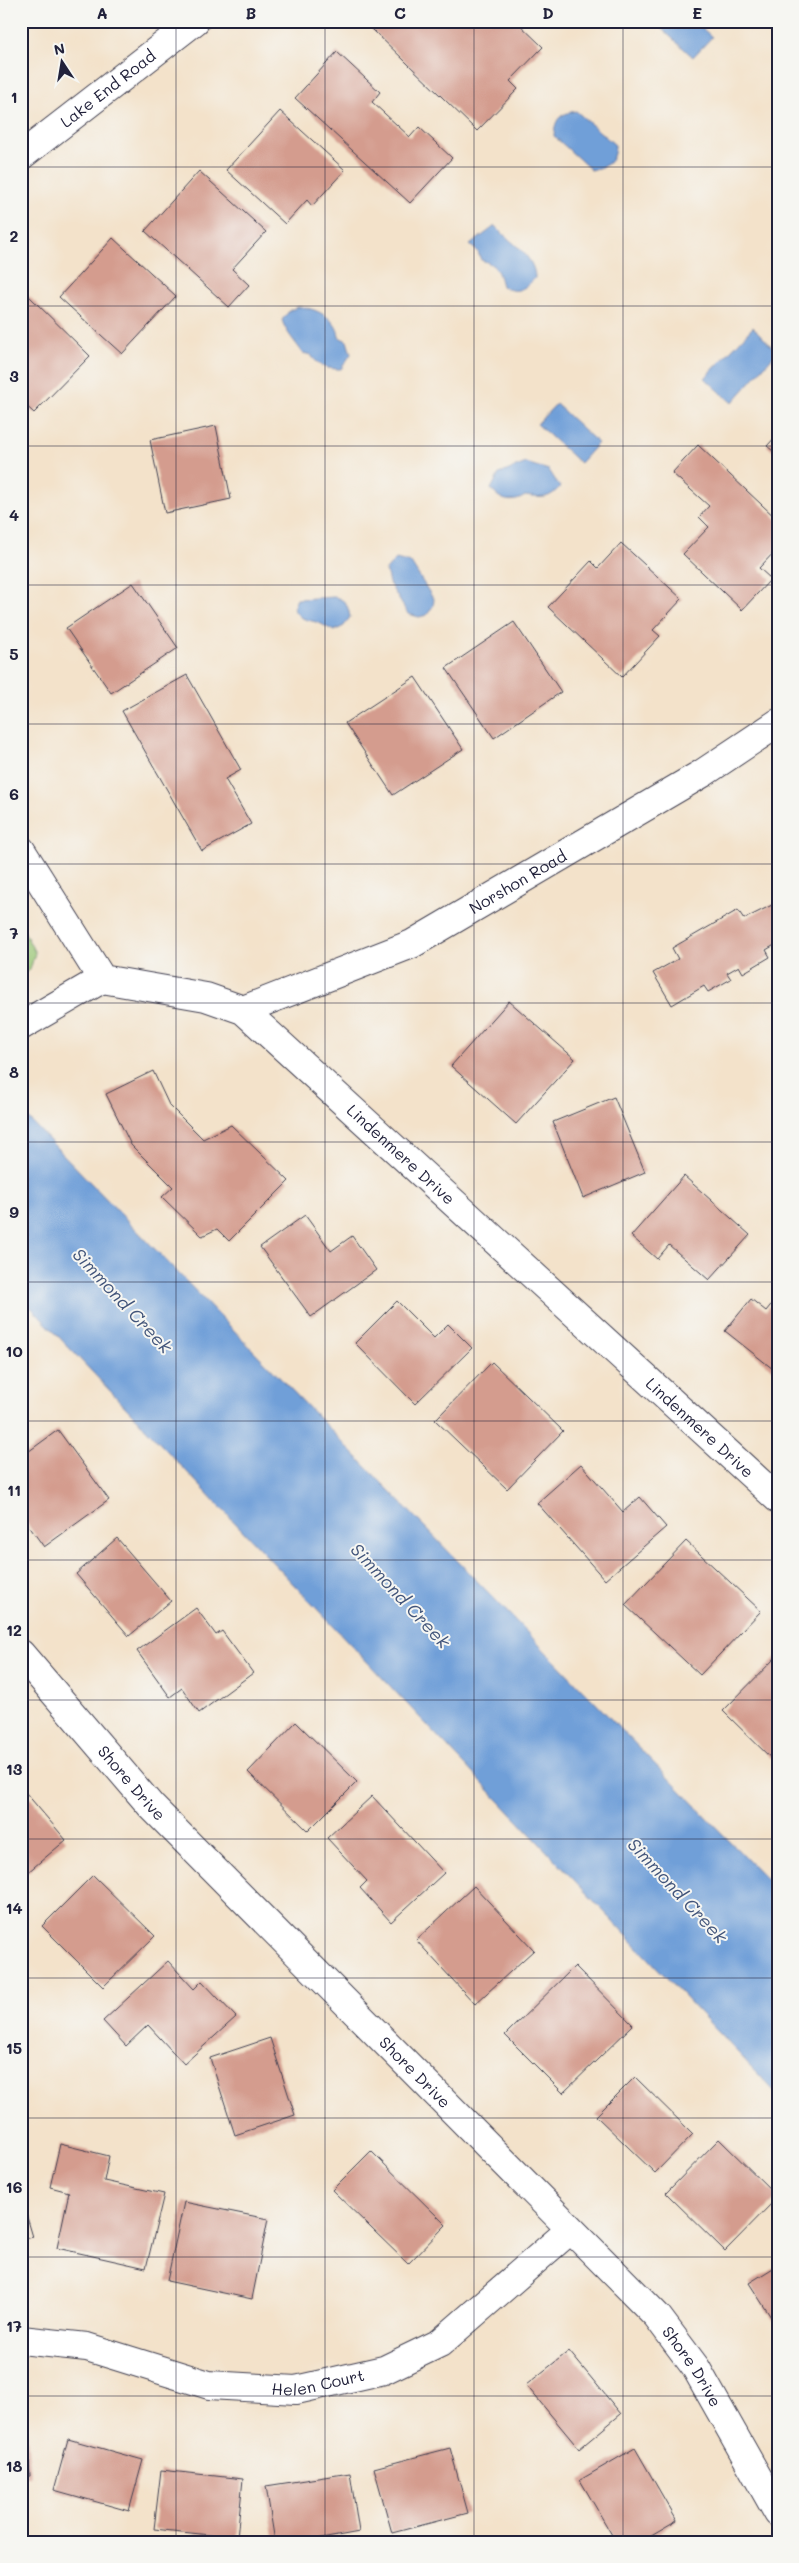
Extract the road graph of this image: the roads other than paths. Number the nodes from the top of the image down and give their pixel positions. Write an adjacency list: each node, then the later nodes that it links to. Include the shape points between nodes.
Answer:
1 (195, 21): 2 (street, Lake End Road)
2 (21, 156)
3 (778, 723): 6 (street, Norshon Road, via 703,773 412,944)
4 (21, 850): 5 (street)
5 (102, 979): 6 (street, Lindenmere Drive, via 206,997); 7 (street)
6 (243, 1010): 8 (street, Lindenmere Drive)
7 (21, 1026)
8 (778, 1499)
9 (23, 1661): 10 (street, Shore Drive, via 151,1806)
10 (570, 2230): 11 (street, Helen Court, via 440,2343 384,2370 296,2390 209,2385 88,2347); 12 (street, Shore Drive, via 657,2316 696,2368)
11 (21, 2340)
12 (778, 2513)

